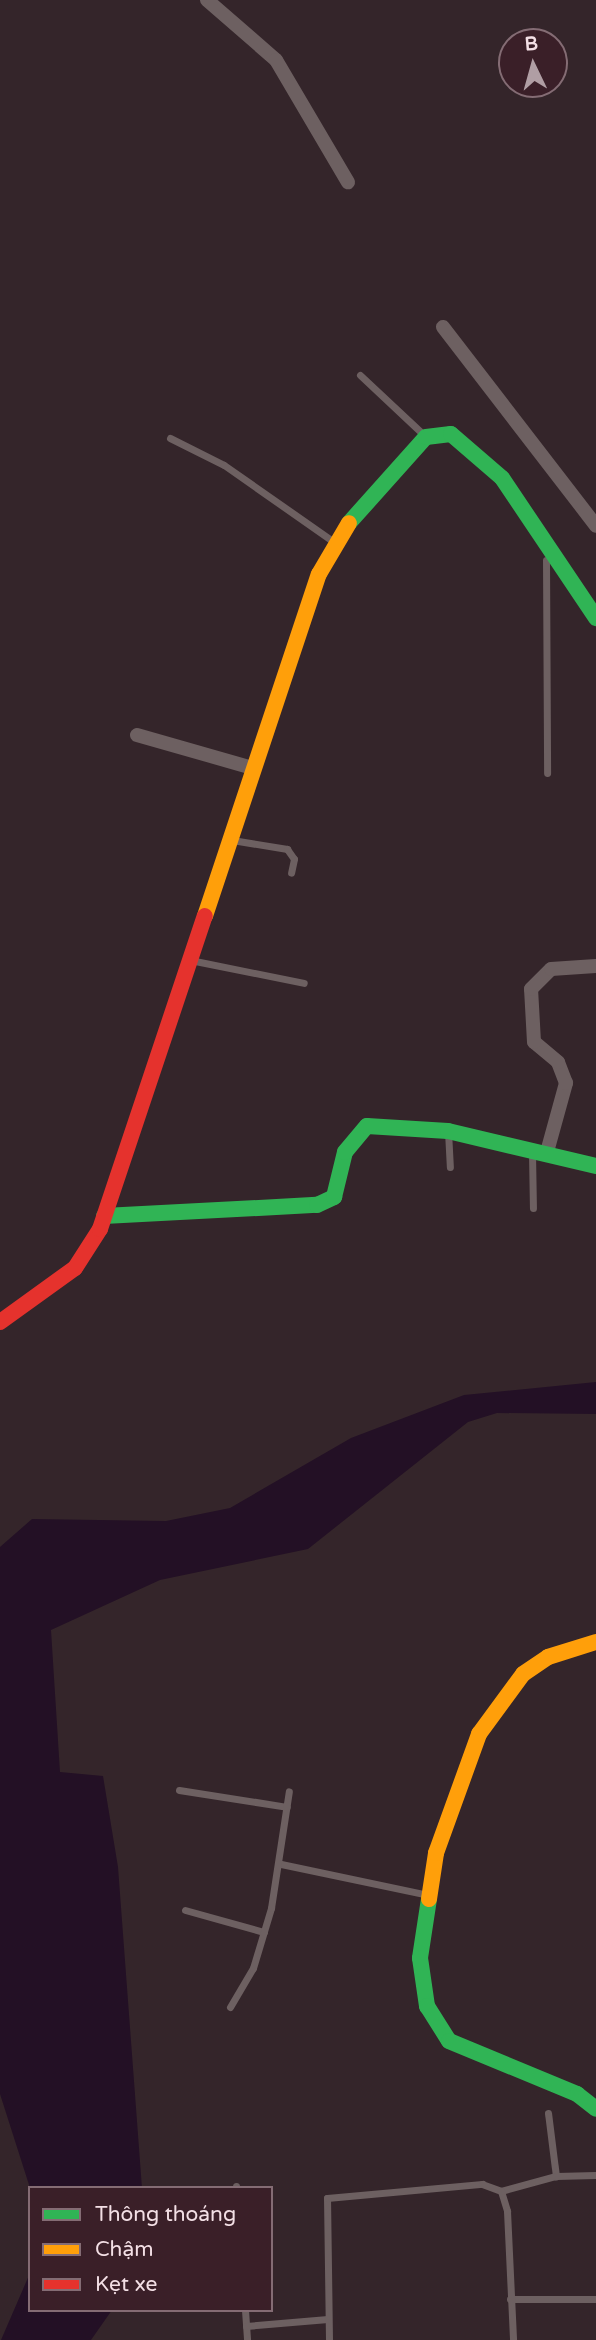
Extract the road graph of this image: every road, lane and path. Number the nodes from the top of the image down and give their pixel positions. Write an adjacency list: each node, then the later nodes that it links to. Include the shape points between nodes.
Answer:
1 (207, 0): 2 (street, via 276,60)
2 (348, 182)
3 (443, 327): 7 (street)
4 (360, 375): 5 (lane)
5 (426, 437): 8 (street); 9 (street, via 440,433 461,439 502,478)
6 (170, 438): 8 (lane, via 224,465)
7 (596, 526)
8 (332, 546): 12 (street)
9 (546, 552): 10 (street); 13 (lane)
10 (596, 618)
11 (137, 735): 12 (street)
12 (253, 768): 14 (street)
13 (547, 773)
14 (228, 839): 15 (lane, via 287,849 294,859); 16 (street)
15 (291, 873)
16 (186, 960): 18 (lane); 24 (street)
17 (596, 966): 20 (street, via 551,969 531,989 534,1042 558,1062 566,1083)
18 (304, 983)
19 (448, 1130): 20 (street); 22 (lane); 24 (street, via 367,1126 345,1152 334,1197 317,1205)
20 (539, 1151): 21 (street); 23 (lane)
21 (596, 1166)
22 (450, 1167)
23 (533, 1208)
24 (104, 1216): 25 (street, via 75,1268)
25 (0, 1322)
26 (596, 1642): 31 (street, via 548,1657 502,1696 479,1734 452,1804)
27 (179, 1790): 29 (lane)
28 (289, 1791): 29 (lane)
29 (287, 1807): 30 (lane)
30 (281, 1864): 31 (lane); 33 (lane)
31 (428, 1895): 35 (street, via 420,1958 427,2006 436,2025 461,2050 577,2094)
32 (185, 1910): 33 (lane)
33 (264, 1932): 34 (lane)
34 (230, 2007)
35 (596, 2109)
36 (548, 2113): 38 (lane)
37 (596, 2175): 38 (lane)
38 (556, 2176): 39 (lane)
39 (501, 2191): 40 (lane); 43 (lane, via 474,2184 327,2198)
40 (510, 2299): 41 (lane); 47 (lane)
41 (596, 2300)
42 (245, 2312): 44 (lane)
43 (328, 2319): 44 (lane); 46 (lane)
44 (246, 2326): 45 (lane)
45 (247, 2340)
46 (329, 2340)
47 (513, 2340)

